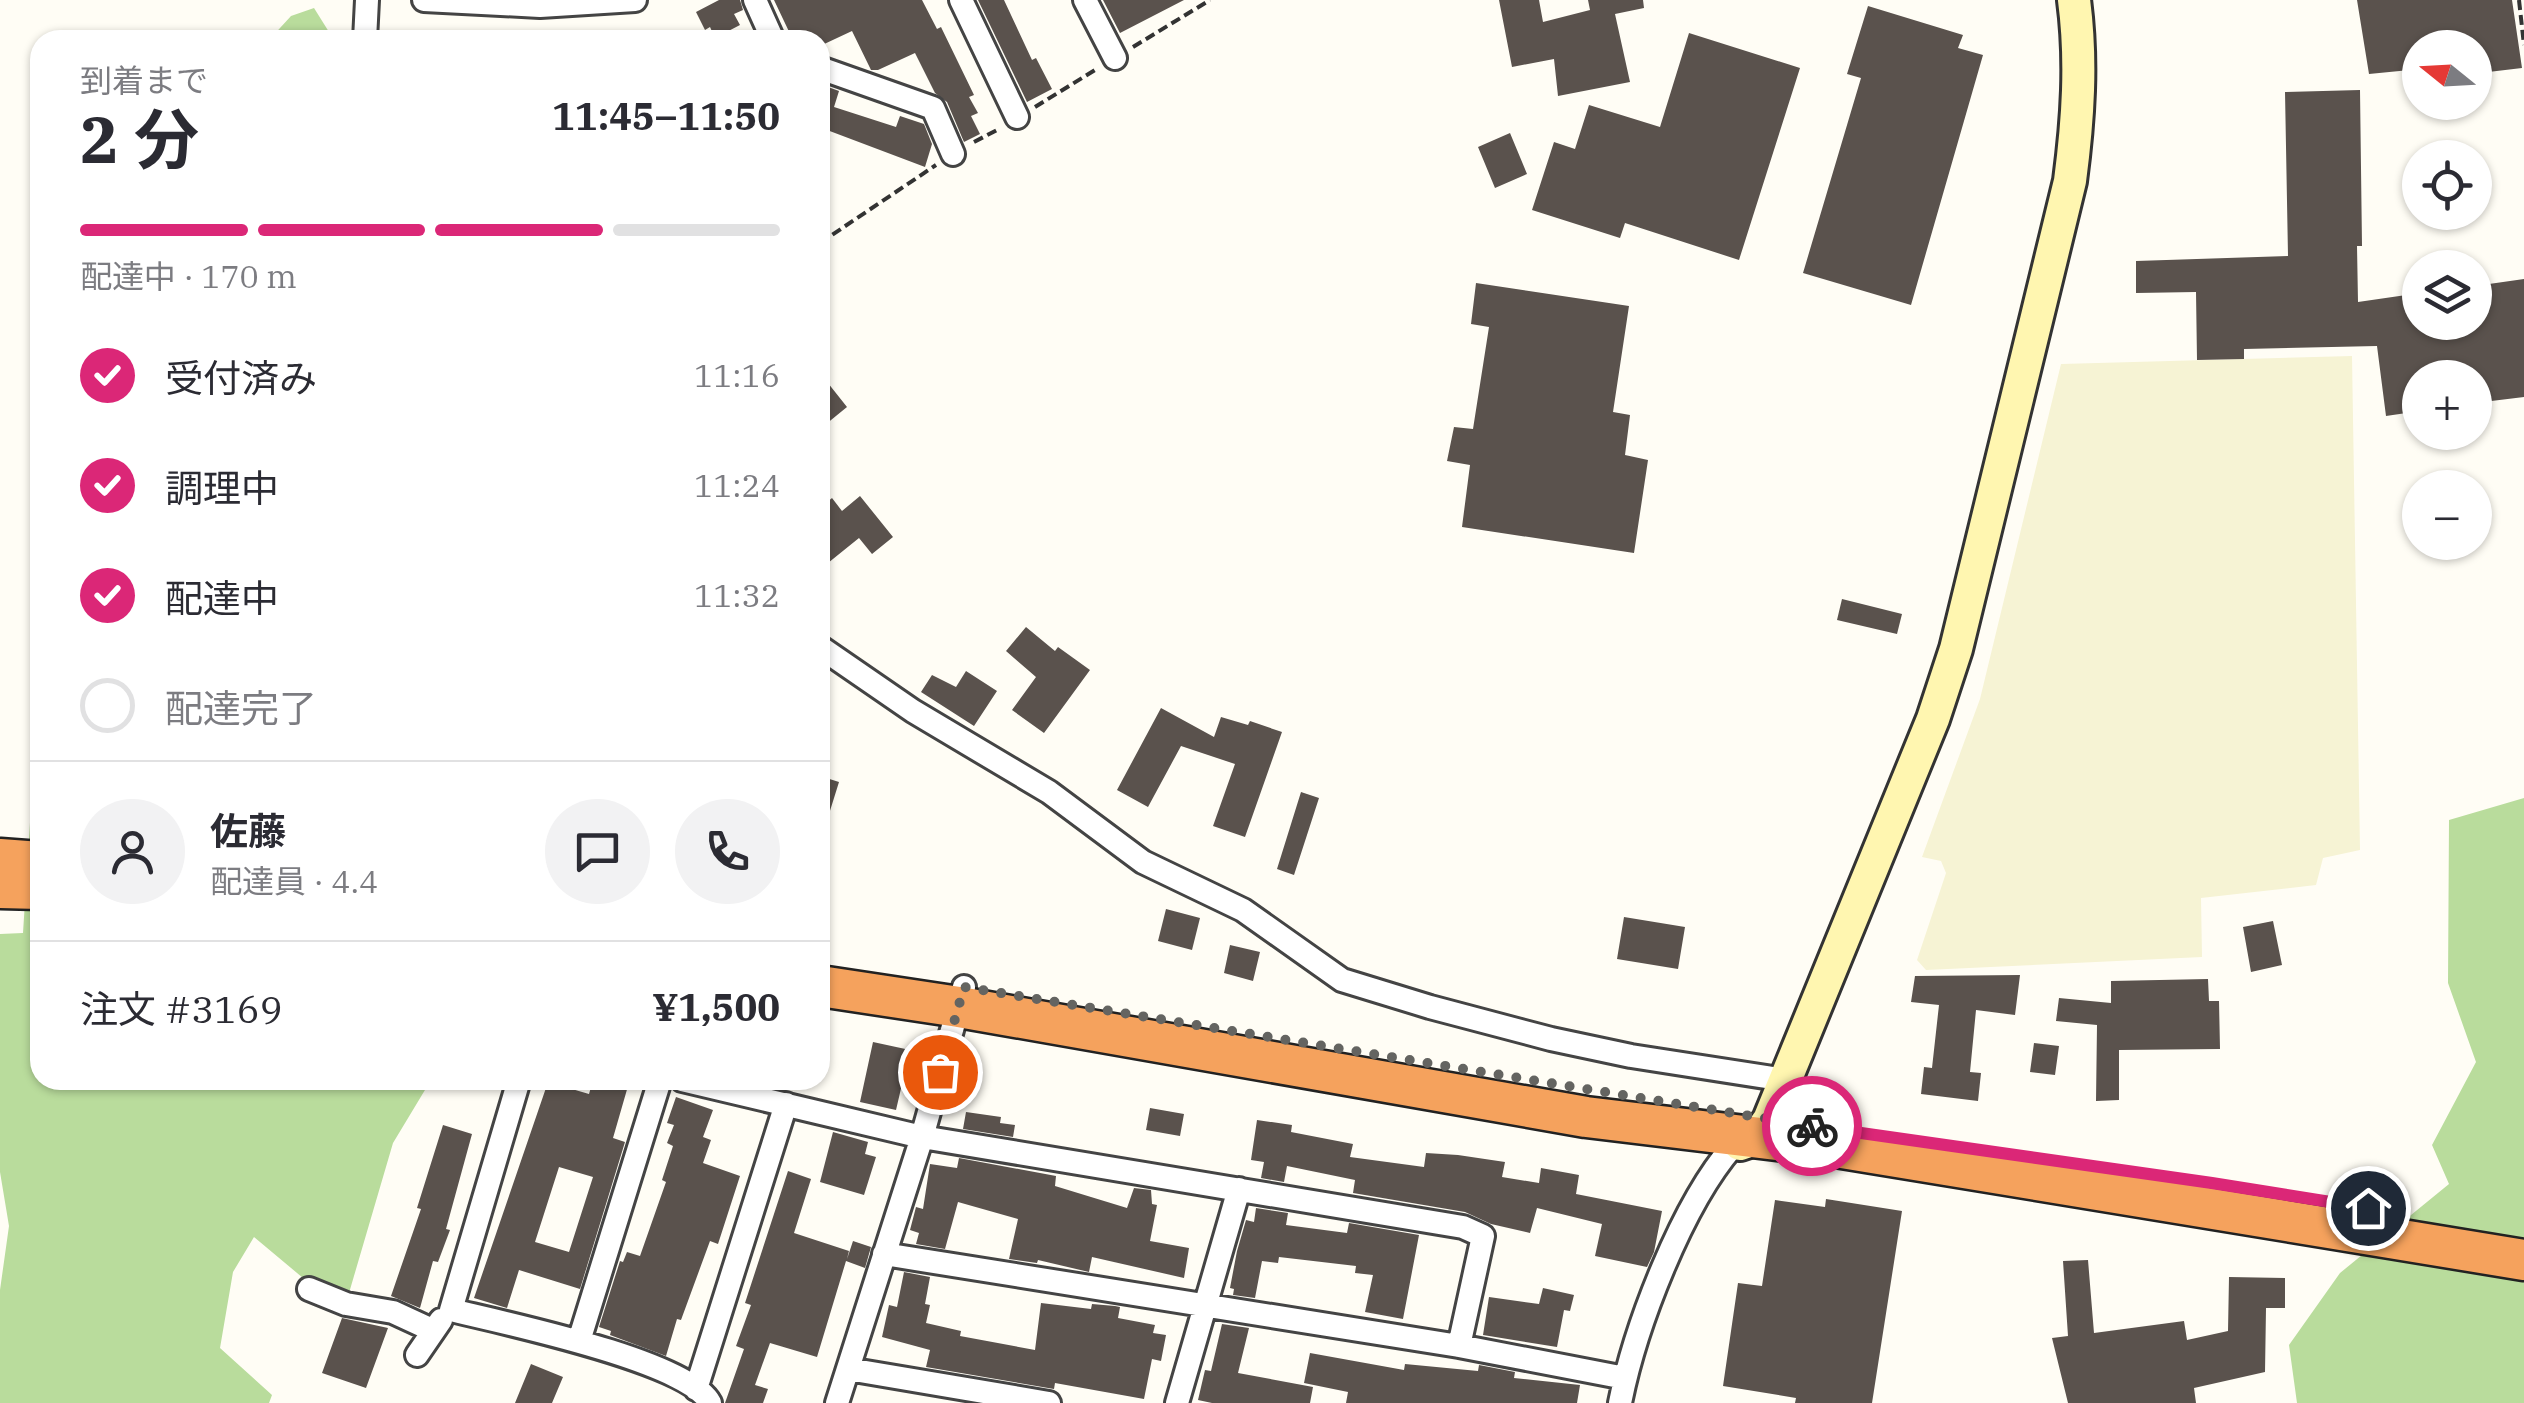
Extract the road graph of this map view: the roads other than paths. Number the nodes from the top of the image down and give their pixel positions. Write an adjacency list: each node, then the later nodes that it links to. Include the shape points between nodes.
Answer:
1 (367, 0): 8 (street)
2 (424, 0): 3 (street, via 540,6)
3 (635, 0)
4 (756, 0): 9 (street)
5 (961, 0): 12 (street)
6 (1085, 0): 10 (street)
7 (2074, 0): 22 (street, via 2079,118 2070,181 1961,631 1934,719)
8 (366, 30)
9 (769, 30)
10 (1115, 58)
11 (830, 72): 13 (street, via 932,108)
12 (1017, 117)
13 (953, 154)
14 (830, 654): 22 (street, via 1050,792 1143,862 1243,910 1342,980 1551,1039)
15 (0, 859): 16 (highway)
16 (30, 861)
17 (0, 888): 18 (highway)
18 (30, 889)
19 (830, 966): 21 (highway)
20 (830, 987): 21 (highway)
21 (962, 997): 27 (highway); 28 (street)
22 (1786, 1080): 27 (street)
23 (517, 1090): 35 (street)
24 (657, 1090): 37 (street)
25 (725, 1090): 26 (street)
26 (786, 1104): 28 (street); 42 (street)
27 (1752, 1135): 30 (highway, via 2212,1183); 32 (highway); 41 (street, via 1716,1165 1687,1216)
28 (922, 1137): 29 (street); 31 (street)
29 (1239, 1189): 34 (street); 38 (street, via 1464,1227 1483,1236)
30 (2524, 1234)
31 (884, 1254): 34 (street); 40 (street)
32 (2524, 1260)
33 (310, 1290): 36 (street)
34 (1205, 1306): 38 (street); 45 (street)
35 (450, 1310): 36 (street); 37 (street)
36 (432, 1330): 39 (street)
37 (579, 1341): 42 (street, via 684,1380)
38 (1459, 1346): 41 (street)
39 (417, 1355)
40 (848, 1369): 43 (street); 44 (street)
41 (1625, 1378): 46 (street)
42 (703, 1396)
43 (837, 1403)
44 (1049, 1403)
45 (1177, 1403)
46 (1620, 1403)

